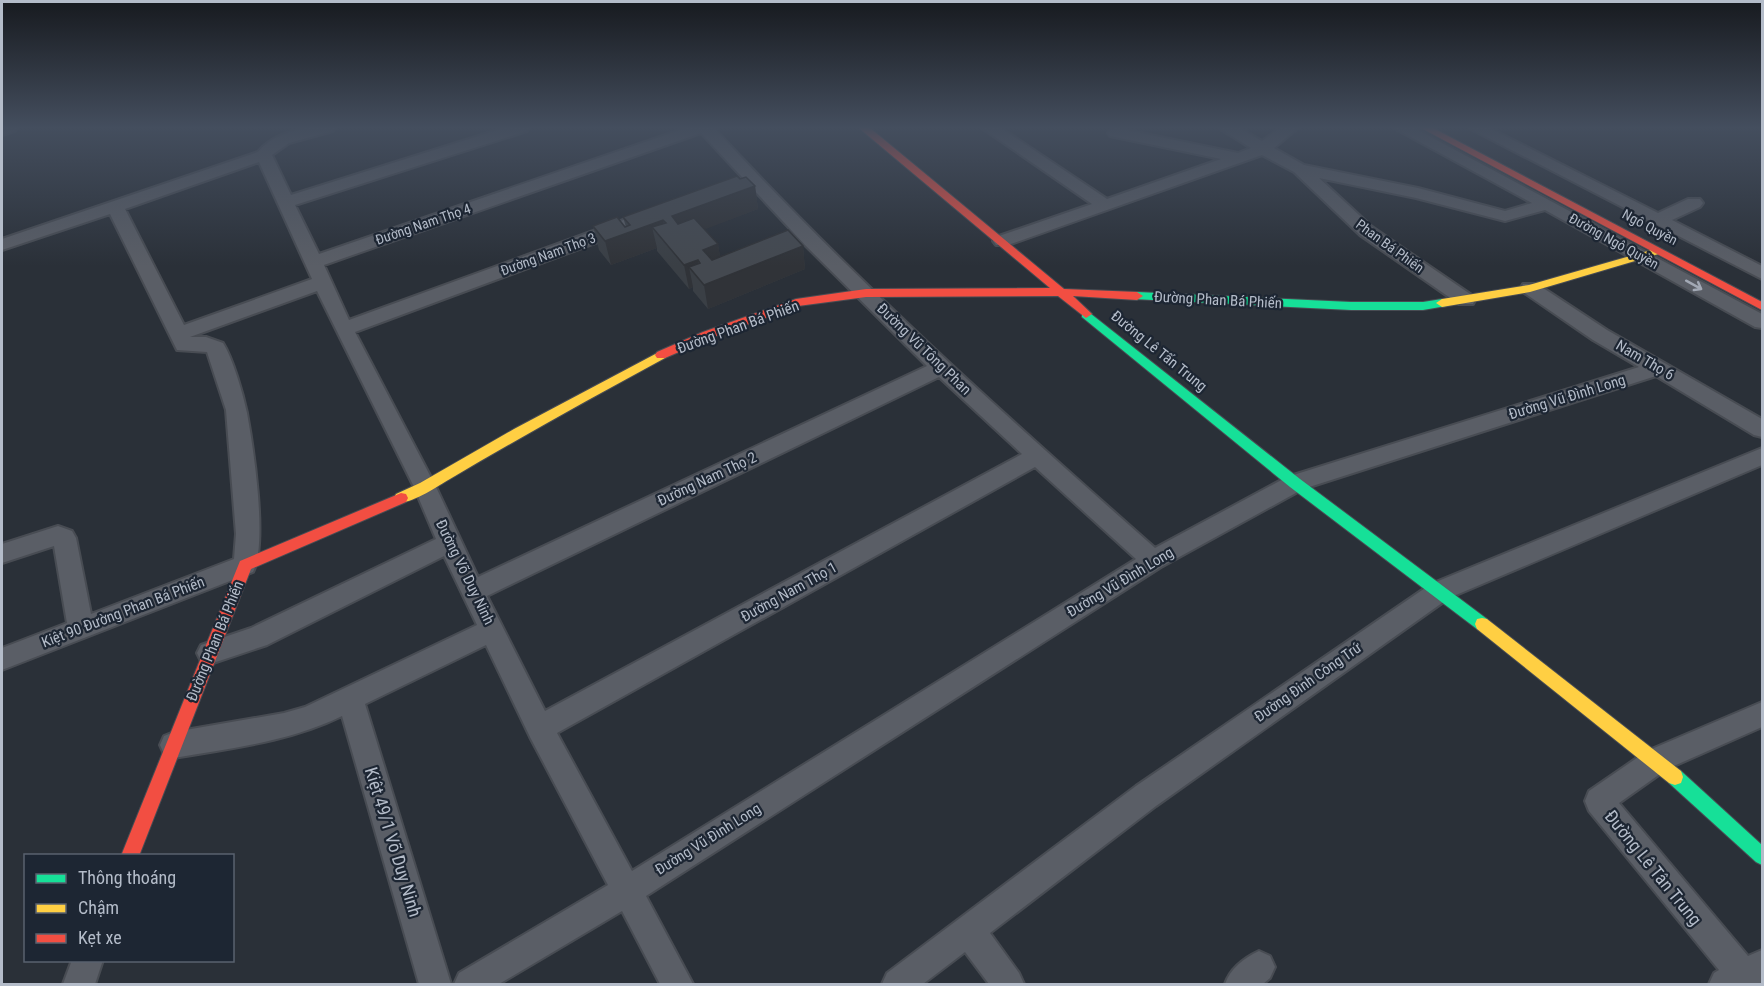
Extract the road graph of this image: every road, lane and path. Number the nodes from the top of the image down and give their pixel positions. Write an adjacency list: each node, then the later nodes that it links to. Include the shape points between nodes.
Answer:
1 (208, 174): 21 (street)
2 (273, 174): 17 (street, Đường Võ Duy Ninh)
3 (375, 174): 17 (street)
4 (581, 174): 28 (street, Đường Nam Thọ 4)
5 (746, 174): 15 (street, Đường Vũ Tông Phan)
6 (920, 174): 24 (main road, Đường Lê Tấn Trung)
7 (1058, 174): 19 (street)
8 (1192, 174): 19 (street)
9 (1305, 174): 34 (street, Phan Bá Phiến, via 1366,231)
10 (1325, 174): 20 (street, via 1505,216)
11 (1490, 174): 20 (street, Đường Ngô Quyền)
12 (1513, 174): 26 (main road, Ngô Quyền)
13 (1548, 174): 30 (main road, Ngô Quyền)
14 (1568, 174): 23 (street)
15 (752, 180): 16 (street); 33 (street, Đường Vũ Tông Phan)
16 (729, 188)
17 (287, 202): 28 (street, Đường Võ Duy Ninh)
18 (1694, 203): 23 (street)
19 (1102, 204): 24 (street)
20 (1547, 204): 27 (street, Đường Ngô Quyền)
21 (115, 206): 25 (street); 38 (street)
22 (673, 208): 37 (street, Đường Nam Thọ 3)
23 (1658, 220): 29 (street)
24 (1002, 241): 32 (main road, Đường Lê Tấn Trung)
25 (2, 245)
26 (1658, 251): 27 (main road, Đường Phan Bá Phiến); 35 (main road, Ngô Quyền)
27 (1640, 255): 31 (main road, Đường Phan Bá Phiến); 36 (street, Đường Ngô Quyền, one-way to 36)
28 (319, 272): 37 (street, Đường Võ Duy Ninh); 38 (street, Đường Nam Thọ 4)
29 (1762, 273)
30 (1762, 284)
31 (1530, 288): 34 (main road, Đường Phan Bá Phiến); 40 (street, Nam Thọ 6)
32 (1059, 292): 33 (main road, Đường Phan Bá Phiến); 34 (main road, Đường Phan Bá Phiến, via 1351,306 1423,306); 44 (main road, Đường Lê Tấn Trung)
33 (866, 293): 39 (street, Đường Vũ Tông Phan); 45 (main road, Đường Phan Bá Phiến, via 796,303 707,335 519,432)
34 (1466, 300)
35 (1762, 306)
36 (1762, 322)
37 (344, 329): 45 (street, Đường Võ Duy Ninh)
38 (181, 340): 49 (street, via 216,348 236,410 248,534)
39 (942, 368): 42 (street, Đường Vũ Tông Phan); 50 (street, Đường Nam Thọ 2)
40 (1659, 368): 41 (street, Nam Thọ 6); 44 (street, Đường Vũ Đình Long)
41 (1762, 429)
42 (1037, 456): 48 (street, Đường Vũ Tông Phan); 58 (street, Đường Nam Thọ 1)
43 (1762, 456): 51 (street, Đường Đinh Công Trứ)
44 (1295, 483): 48 (street, Đường Vũ Đình Long); 51 (main road, Đường Lê Tấn Trung)
45 (425, 488): 46 (street, Đường Võ Duy Ninh); 49 (main road, Đường Phan Bá Phiến)
46 (449, 543): 50 (street, Đường Võ Duy Ninh); 54 (street, via 258,636)
47 (2, 553): 52 (street, via 58,535 64,538)
48 (1153, 560): 63 (street, Đường Vũ Đình Long)
49 (245, 565): 52 (street, Kiệt 90 Đường Phan Bá Phiến); 54 (main road, Đường Phan Bá Phiến)
50 (473, 591): 53 (street, Đường Võ Duy Ninh)
51 (1440, 591): 60 (main road); 64 (street, Đường Đinh Công Trứ, via 1146,796)
52 (81, 628): 55 (street, Kiệt 90 Đường Phan Bá Phiến)
53 (492, 630): 56 (street); 58 (street, Đường Võ Duy Ninh)
54 (210, 652): 59 (main road, Đường Phan Bá Phiến)
55 (2, 659)
56 (350, 699): 59 (street, via 284,726); 68 (street, Kiệt 49/1 Võ Duy Ninh)
57 (1762, 714): 60 (street)
58 (540, 728): 63 (street, Đường Võ Duy Ninh)
59 (174, 745): 61 (main road, Đường Phan Bá Phiến)
60 (1657, 760): 62 (main road); 66 (street, Đường Lê Tân Trung, via 1599,801)
61 (130, 854)
62 (1762, 856)
63 (627, 891): 69 (street, Đường Vũ Đình Long); 70 (street, Đường Võ Duy Ninh)
64 (969, 931): 71 (street, Đường Đinh Công Trứ); 72 (street)
65 (87, 962): 67 (street)
66 (1745, 978)
67 (79, 984)
68 (435, 984)
69 (470, 984)
70 (677, 984)
71 (898, 984)
72 (1008, 984)

